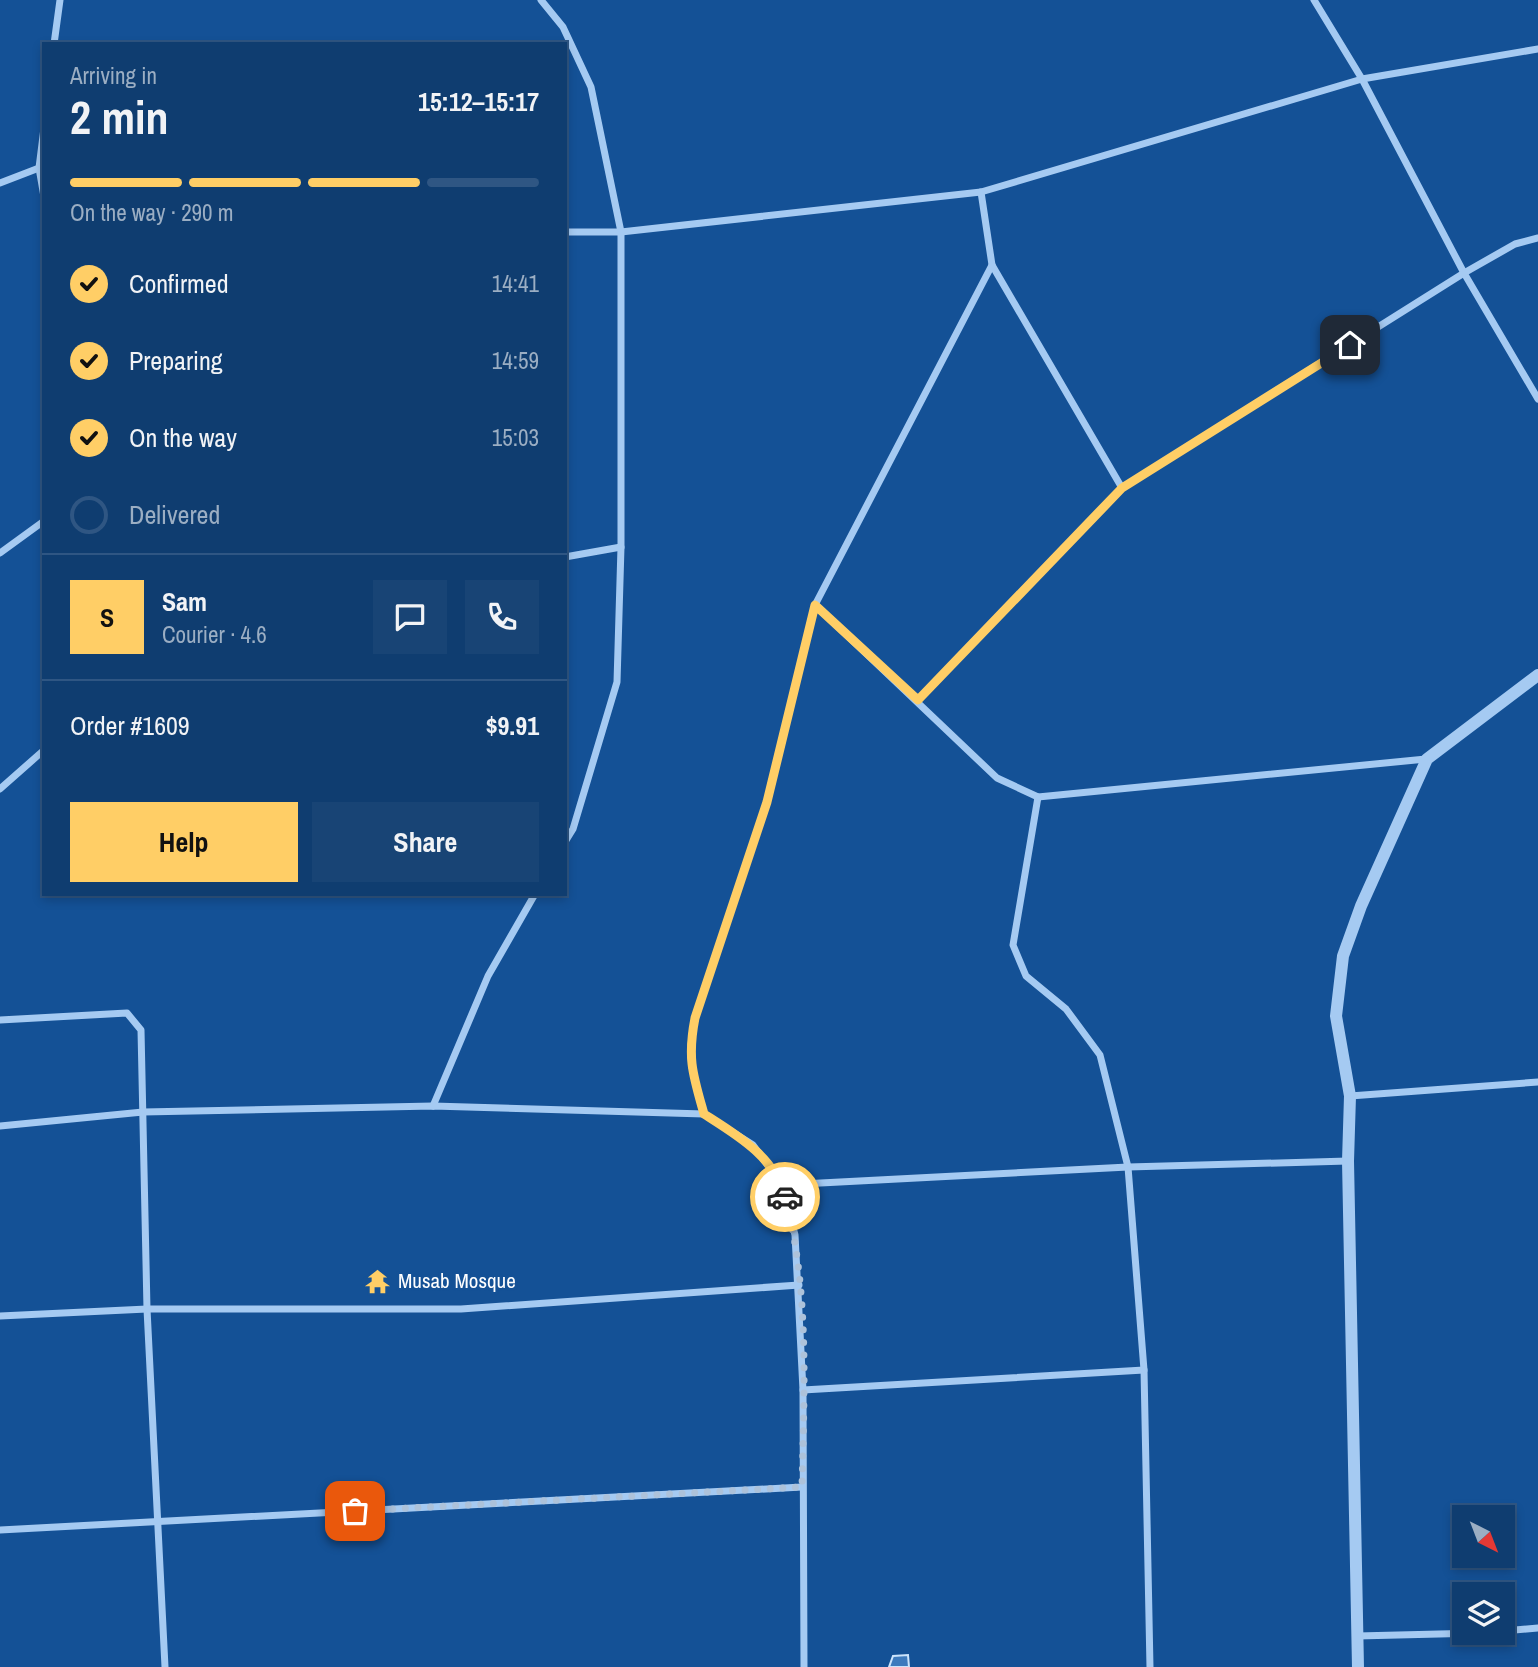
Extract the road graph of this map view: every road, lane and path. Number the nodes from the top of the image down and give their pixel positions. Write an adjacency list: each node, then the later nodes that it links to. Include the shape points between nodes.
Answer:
1 (61, 0): 4 (street)
2 (541, 0): 13 (street, via 563,27 591,87)
3 (1314, 0): 6 (street)
4 (54, 42)
5 (1538, 49): 6 (street)
6 (1362, 79): 11 (street); 16 (street)
7 (42, 144): 8 (street)
8 (39, 168): 9 (street); 10 (street)
9 (1, 181)
10 (42, 185)
11 (981, 192): 13 (street); 15 (street)
12 (567, 232): 13 (street)
13 (621, 232): 20 (street)
14 (1538, 238): 16 (street, via 1515,244)
15 (992, 265): 18 (street); 23 (street)
16 (1464, 273): 17 (street); 18 (street)
17 (1538, 399)
18 (1122, 488): 25 (street)
19 (42, 522): 21 (street)
20 (621, 547): 22 (street); 30 (street, via 617,682)
21 (0, 553)
22 (567, 557)
23 (815, 605): 25 (street); 37 (street, via 767,802 693,1027 691,1069)
24 (1538, 675): 27 (street)
25 (918, 700): 29 (street, via 997,778)
26 (42, 752): 28 (street)
27 (1427, 759): 29 (street); 34 (street, via 1343,957 1336,1016)
28 (0, 789)
29 (1038, 797): 40 (street, via 1013,946 1026,976 1066,1009 1100,1055)
30 (567, 839)
31 (534, 896): 35 (street, via 488,976)
32 (0, 1020): 36 (street, via 127,1013 141,1030)
33 (1538, 1082): 34 (street)
34 (1350, 1096): 39 (street)
35 (433, 1106): 36 (street); 37 (street)
36 (143, 1112): 38 (street); 43 (street)
37 (704, 1114): 41 (street, via 753,1145)
38 (0, 1126)
39 (1348, 1161): 40 (street); 53 (street)
40 (1128, 1167): 41 (street); 45 (street)
41 (782, 1185): 42 (street, via 796,1235)
42 (799, 1285): 43 (street, via 461,1309); 46 (street)
43 (147, 1309): 44 (street); 48 (street)
44 (0, 1316)
45 (1144, 1370): 46 (street); 56 (street)
46 (803, 1390): 47 (street)
47 (802, 1487): 48 (street); 55 (street)
48 (160, 1522): 49 (street); 54 (street)
49 (0, 1530)
50 (1538, 1628): 51 (street)
51 (1515, 1630)
52 (1452, 1634): 53 (street)
53 (1357, 1636): 57 (street)
54 (165, 1667)
55 (804, 1667)
56 (1150, 1667)
57 (1358, 1667)

